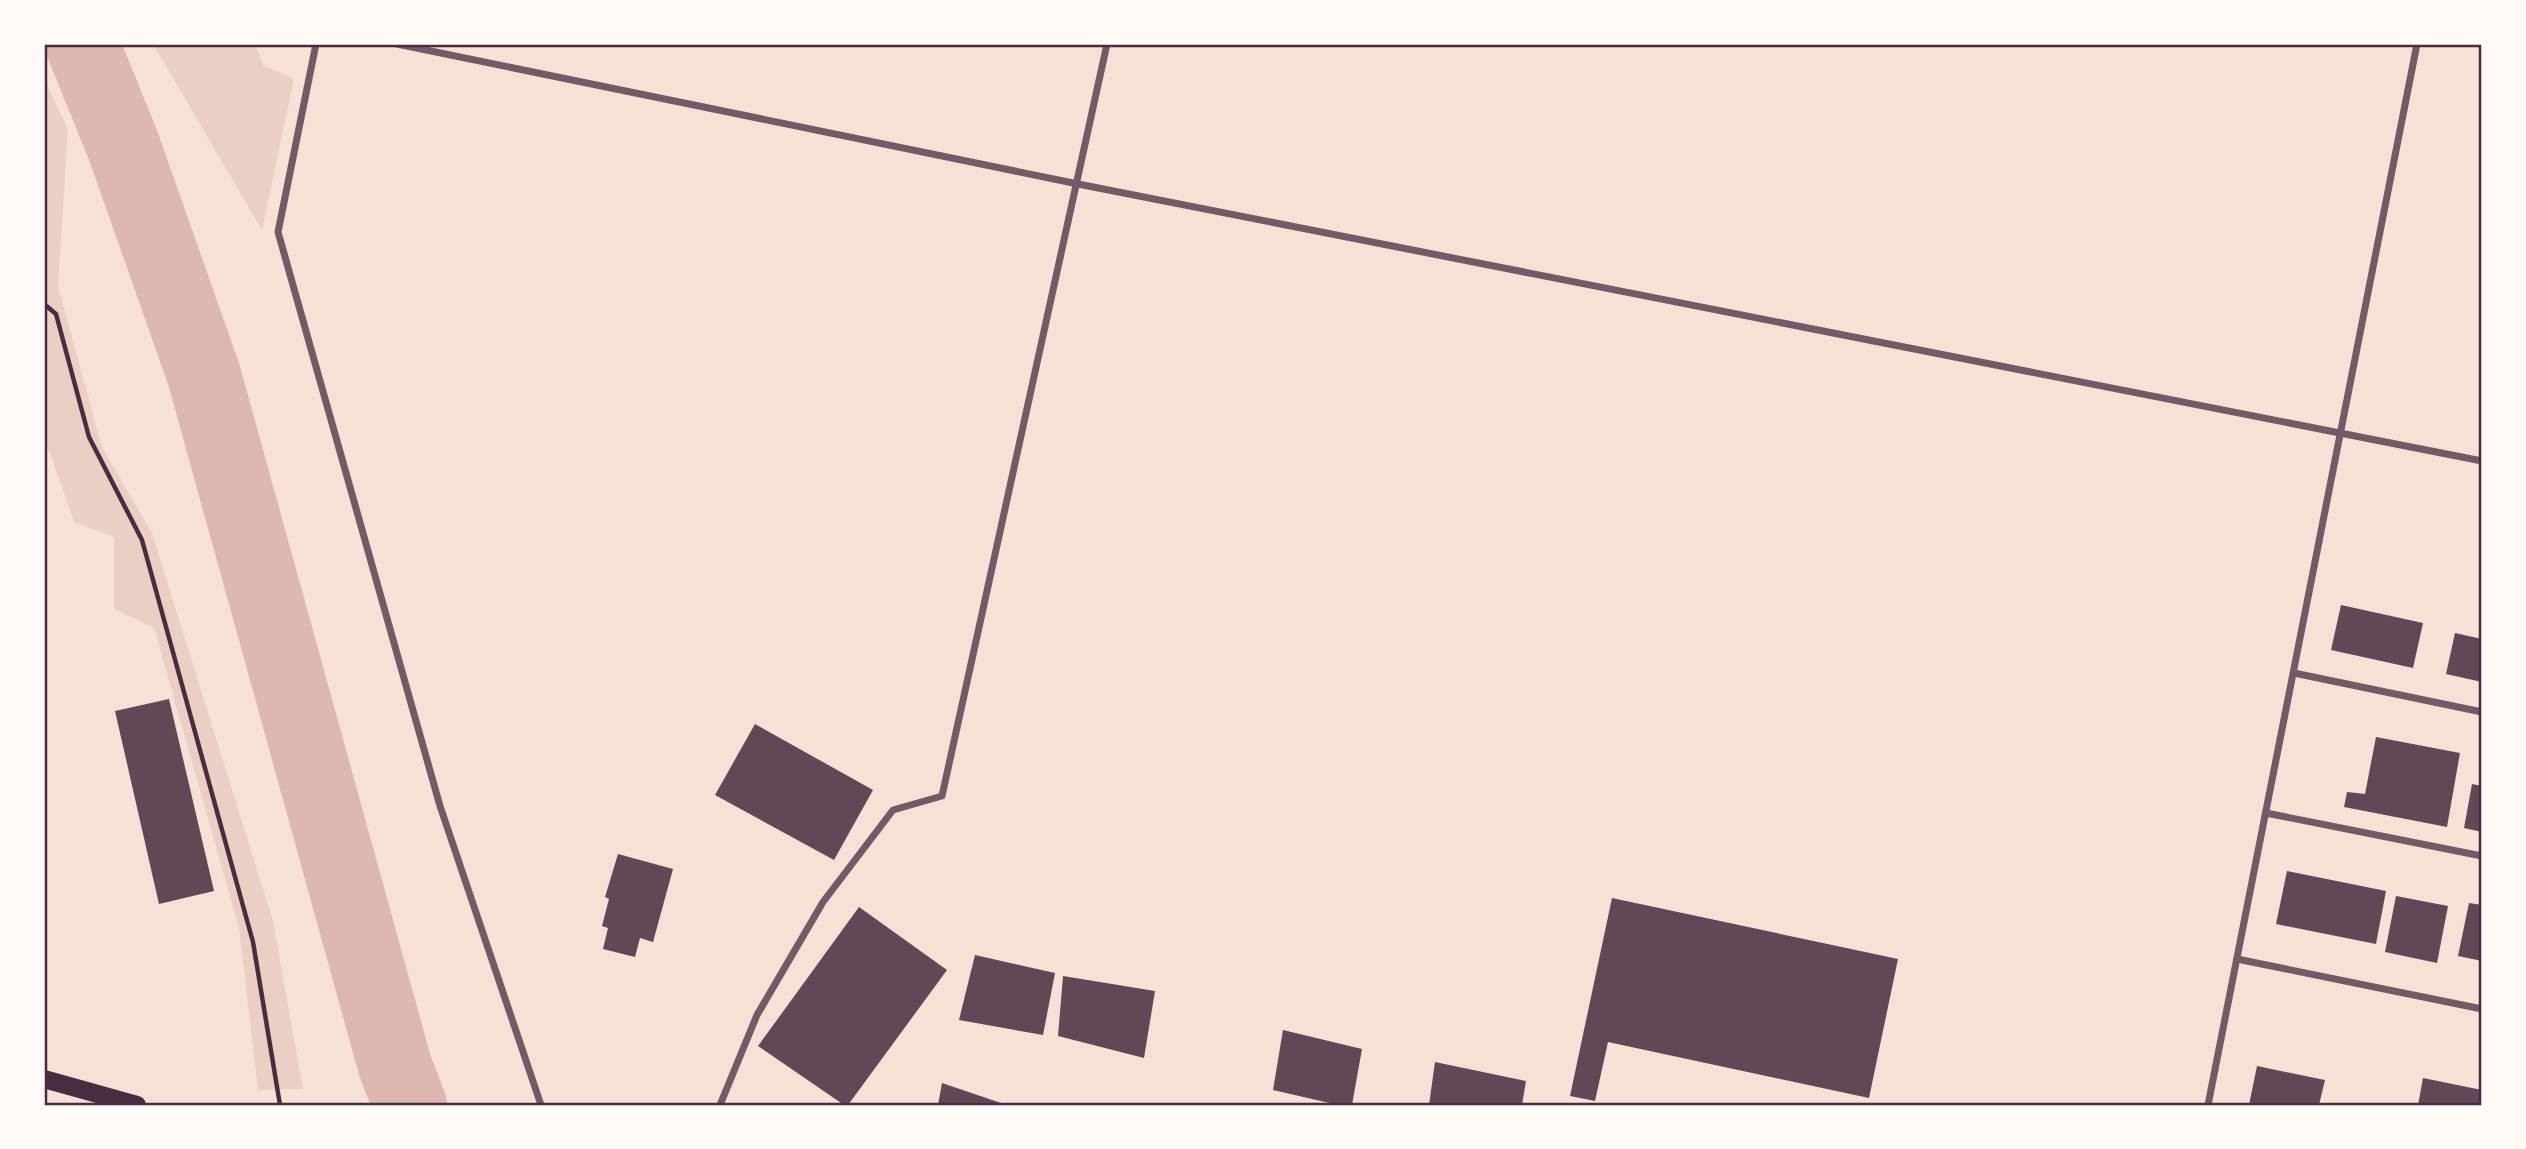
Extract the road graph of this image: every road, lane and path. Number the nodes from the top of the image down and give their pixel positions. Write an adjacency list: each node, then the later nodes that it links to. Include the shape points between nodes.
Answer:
1 (316, 44): 18 (street, via 278,232 440,806)
2 (397, 44): 5 (street)
3 (1107, 44): 5 (street)
4 (2417, 44): 7 (street)
5 (1078, 184): 7 (street); 19 (street, via 942,796 893,810 823,902 757,1015)
6 (44, 304): 17 (path, via 56,314 89,437 142,540 253,942)
7 (2341, 435): 8 (street); 9 (street)
8 (2482, 461)
9 (2294, 673): 10 (street); 11 (street)
10 (2482, 712)
11 (2266, 813): 12 (street); 13 (street)
12 (2482, 856)
13 (2237, 959): 14 (street); 20 (street)
14 (2482, 1009)
15 (44, 1079): 16 (main road)
16 (137, 1105)
17 (280, 1105)
18 (541, 1105)
19 (720, 1105)
20 (2208, 1105)

